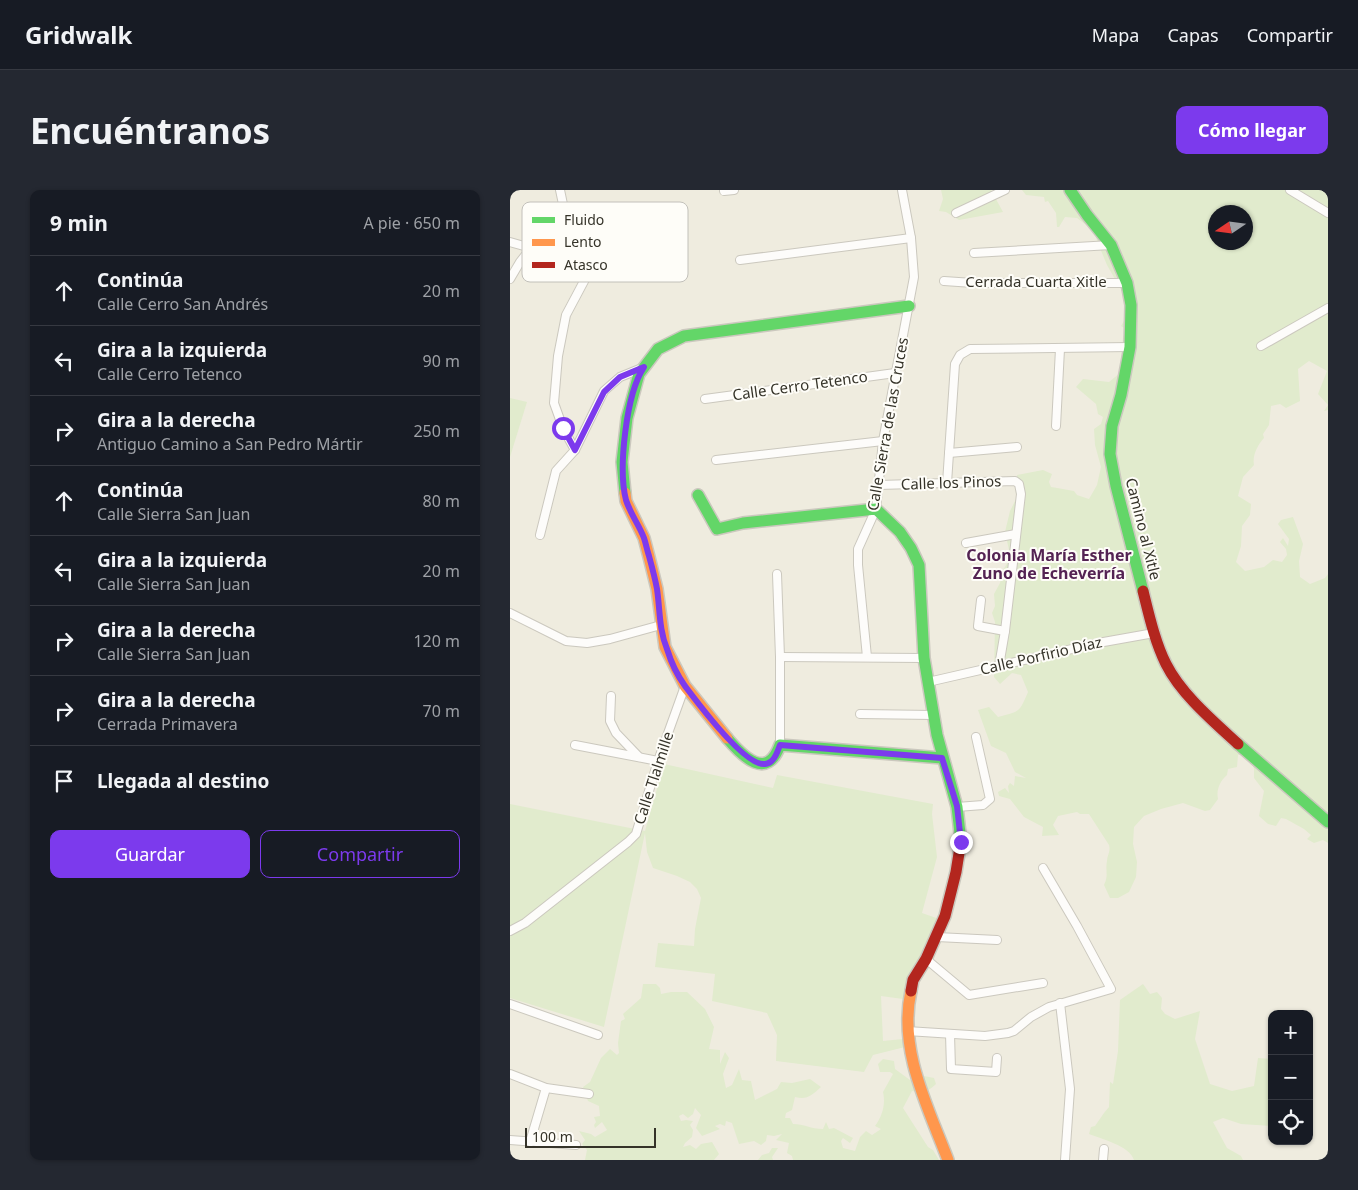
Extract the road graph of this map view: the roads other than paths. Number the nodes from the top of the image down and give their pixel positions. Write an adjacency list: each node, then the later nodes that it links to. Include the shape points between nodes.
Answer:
1 (734, 190): 6 (street)
2 (902, 190): 9 (street, Calle Sierra de las Cruces)
3 (1005, 190): 7 (street)
4 (1070, 190): 10 (street, Camino al Xitle)
5 (1290, 190): 8 (street)
6 (724, 191)
7 (956, 213)
8 (1328, 214)
9 (911, 238): 12 (street); 18 (street, Calle Sierra de las Cruces, via 914,278)
10 (1110, 245): 11 (street); 17 (street, Camino al Xitle)
11 (974, 253)
12 (740, 260)
13 (522, 261): 14 (street)
14 (510, 279)
15 (944, 281): 17 (street, Cerrada Cuarta Xitle)
16 (584, 282): 29 (street, via 566,316 554,403)
17 (1127, 283): 21 (street, Camino al Xitle, via 1131,305)
18 (909, 306): 23 (street, via 684,336 658,349); 24 (street, Calle Sierra de las Cruces)
19 (1328, 308): 20 (street)
20 (1261, 346)
21 (1130, 348): 22 (street); 44 (street, Camino al Xitle, via 1112,426 1110,454)
22 (1060, 349): 26 (street); 30 (street, via 970,349 960,354 955,364)
23 (644, 367): 29 (street, via 620,377 604,392); 42 (street, via 627,418 622,462 626,501 644,538 657,589)
24 (895, 373): 25 (street, Calle Cerro Tetenco); 27 (street, Calle Sierra de las Cruces)
25 (705, 399)
26 (1056, 426)
27 (883, 441): 31 (street); 33 (street, Calle Sierra de las Cruces)
28 (1017, 447): 30 (street)
29 (575, 450): 37 (street, via 556,471)
30 (949, 453): 32 (street)
31 (716, 460)
32 (947, 482): 33 (street, Calle los Pinos); 36 (street, Calle los Pinos, via 1015,481 1019,484 1021,494)
33 (879, 485): 35 (street, Calle Sierra de las Cruces)
34 (698, 495): 35 (street, via 717,530 743,523)
35 (876, 509): 46 (street, Calle Sierra de las Cruces, via 858,549); 47 (street, via 900,532 919,564)
36 (1016, 534): 38 (street); 43 (street, Calle los Pinos)
37 (540, 535)
38 (966, 543)
39 (777, 574): 45 (street)
40 (981, 600): 43 (street, via 978,626)
41 (510, 613): 42 (street, via 566,641 587,643)
42 (661, 626): 50 (street, via 675,669)
43 (1005, 631): 48 (street, Calle los Pinos)
44 (1154, 633): 48 (street, Calle Porfirio Díaz); 61 (street, Camino al Xitle, via 1166,664 1181,688 1225,732)
45 (780, 657): 46 (street); 56 (street)
46 (867, 657): 47 (street)
47 (924, 658): 49 (street)
48 (999, 666): 49 (street, Calle Porfirio Díaz)
49 (928, 682): 53 (street)
50 (685, 686): 56 (street, via 746,757 766,764 776,756); 59 (street, Calle Tlalmille)
51 (611, 696): 57 (street, via 610,721)
52 (860, 714): 53 (street)
53 (933, 715): 58 (street)
54 (976, 737): 60 (street, via 990,799 983,805)
55 (575, 745): 57 (street)
56 (780, 745): 58 (street)
57 (639, 757): 59 (street)
58 (942, 758): 60 (street)
59 (658, 761): 63 (street, Calle Tlalmille, via 636,834 525,923)
60 (957, 806): 64 (street, via 961,842)
61 (1328, 822)
62 (1044, 868): 68 (street, via 1111,990)
63 (510, 930)
64 (938, 937): 65 (street); 66 (street)
65 (997, 940)
66 (926, 959): 67 (street, via 970,995); 70 (street, via 913,980)
67 (1043, 983)
68 (1060, 1003): 71 (street, via 1008,1033 985,1036); 82 (street, via 1070,1089)
69 (510, 1004): 72 (street)
70 (907, 1031): 71 (street); 81 (street, via 914,1070)
71 (950, 1034): 73 (street, via 951,1069 996,1072)
72 (598, 1035)
73 (997, 1058)
74 (510, 1074): 75 (street)
75 (546, 1088): 76 (street); 78 (street)
76 (589, 1094)
77 (510, 1140): 78 (street)
78 (530, 1142): 79 (street)
79 (576, 1145)
80 (1104, 1149): 83 (street)
81 (948, 1160)
82 (1065, 1160)
83 (1104, 1160)

